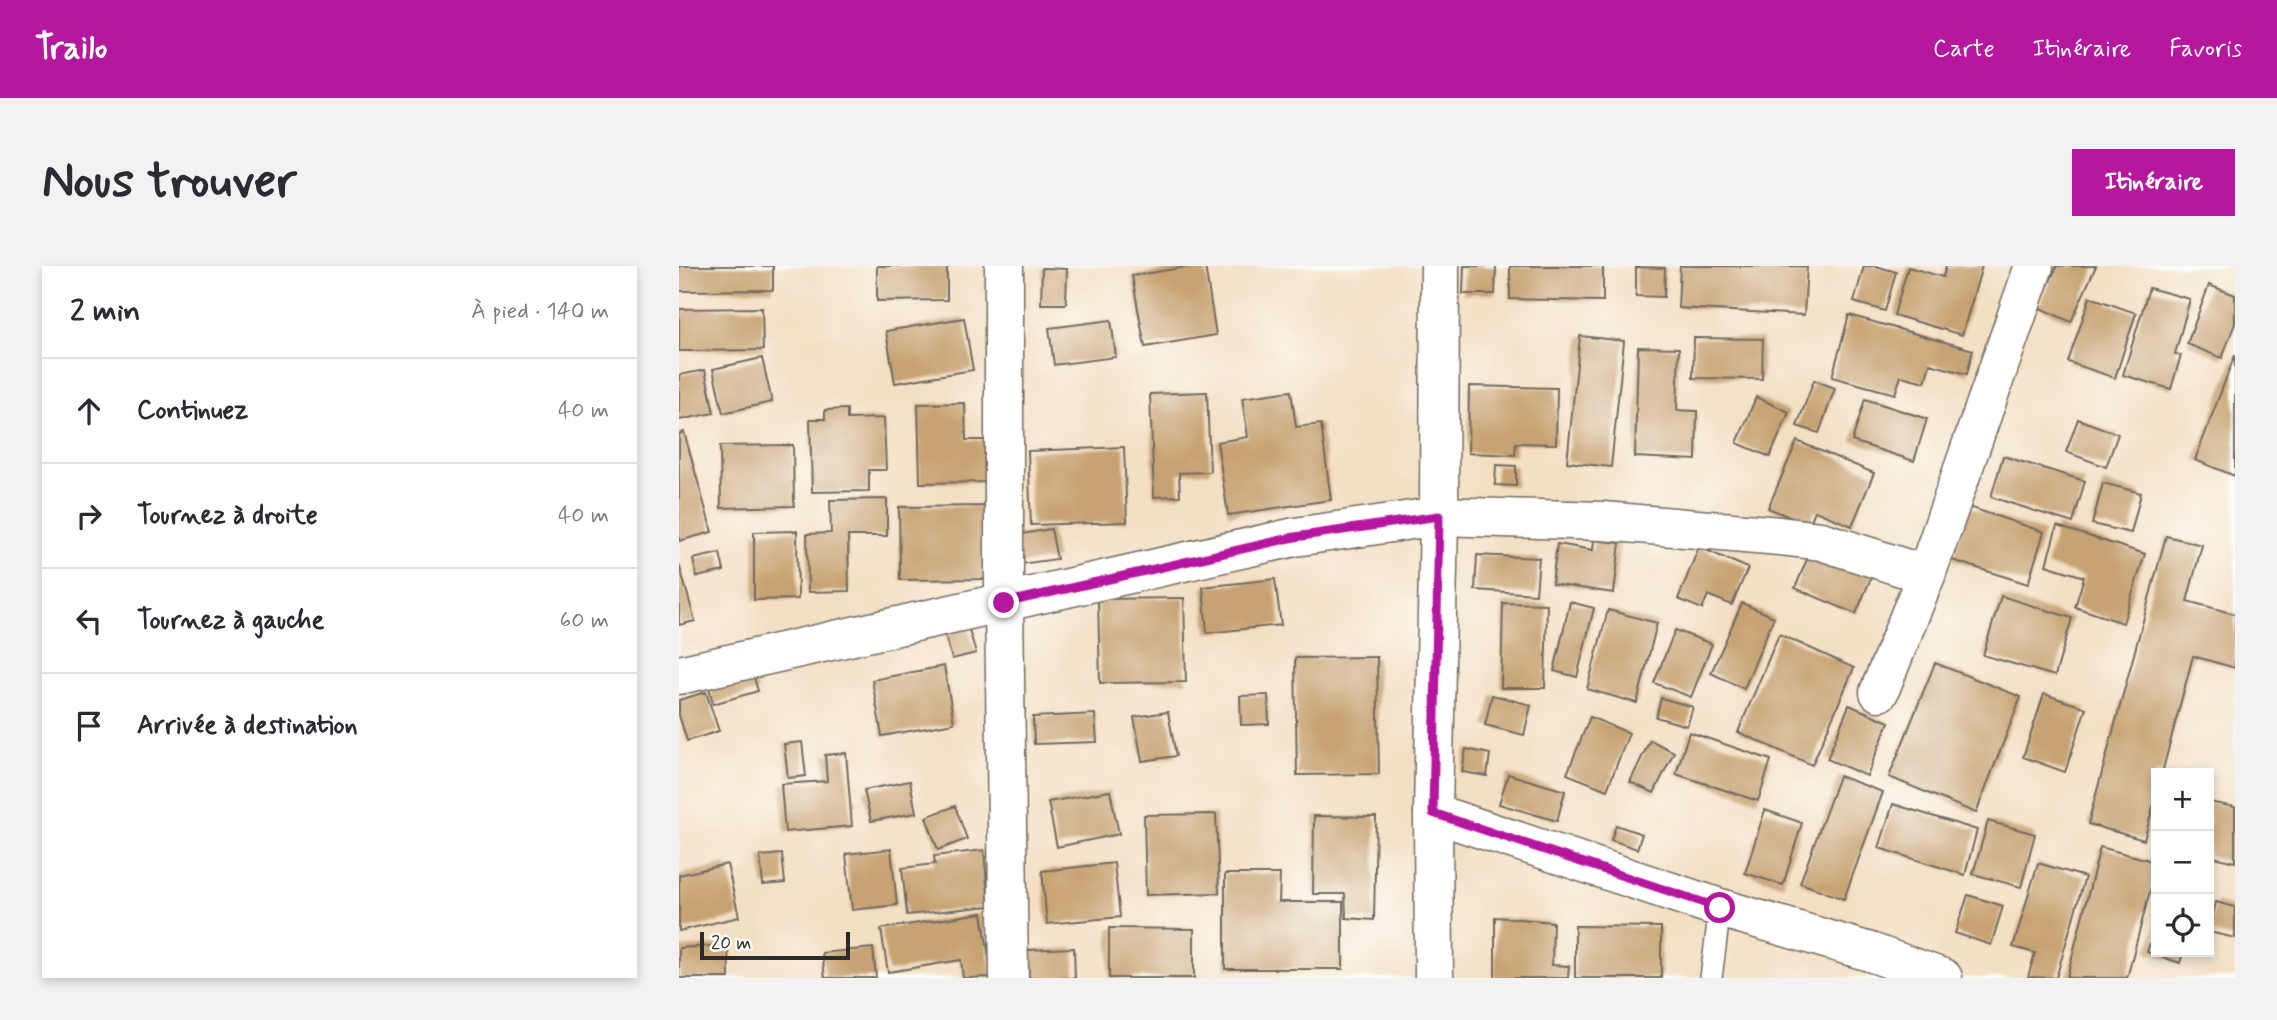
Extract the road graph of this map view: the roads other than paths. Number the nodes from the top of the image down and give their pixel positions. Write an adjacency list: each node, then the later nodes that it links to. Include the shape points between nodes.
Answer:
1 (1004, 266): 6 (street)
2 (1440, 266): 4 (street)
3 (2033, 266): 5 (street)
4 (1439, 516): 5 (street, via 1603,521 1780,536 1821,541); 6 (street, via 1295,537); 9 (street)
5 (1926, 575): 8 (street)
6 (1004, 603): 7 (street); 12 (street)
7 (679, 675)
8 (1879, 692)
9 (1433, 813): 10 (street); 13 (street)
10 (1720, 908): 11 (street); 14 (lane)
11 (1868, 965): 15 (street)
12 (1009, 978)
13 (1434, 978)
14 (1711, 978)
15 (1943, 978)

